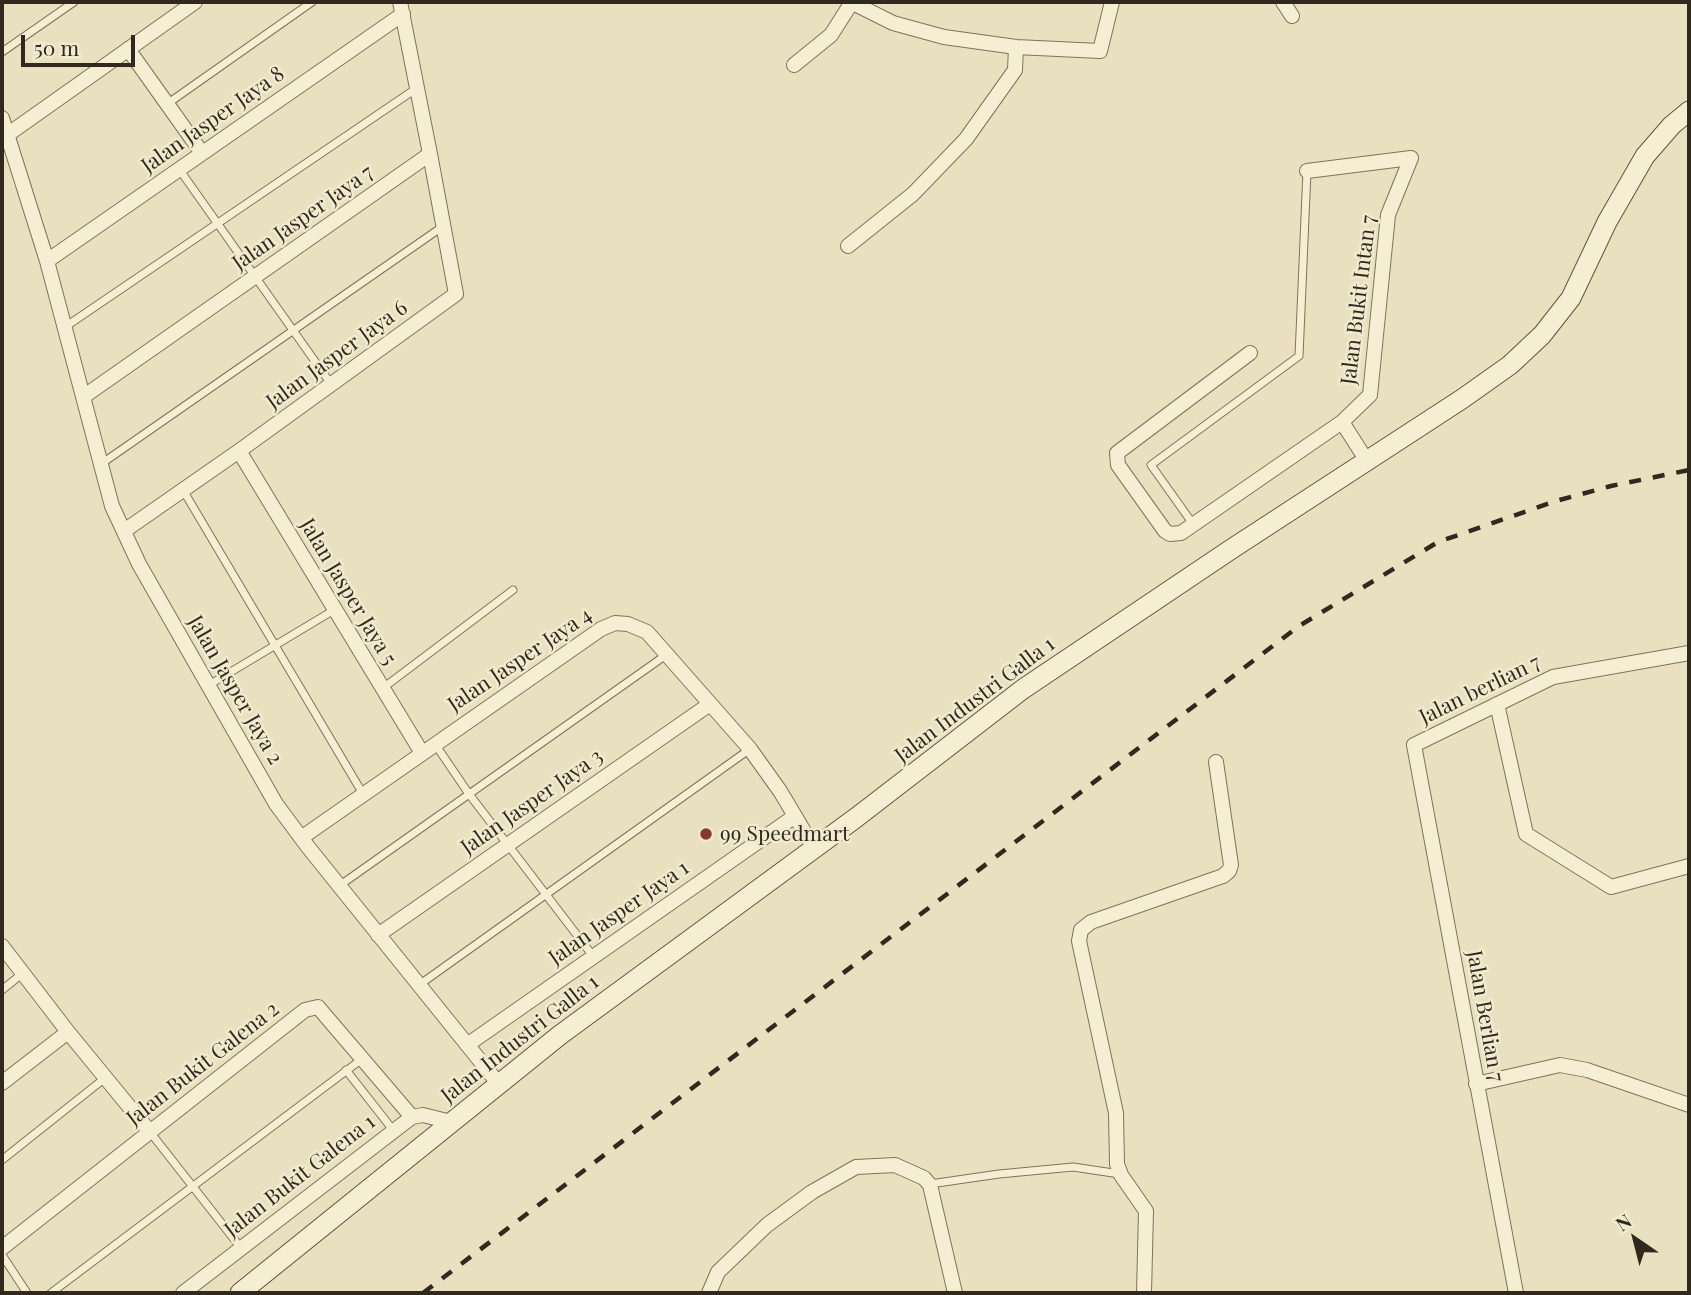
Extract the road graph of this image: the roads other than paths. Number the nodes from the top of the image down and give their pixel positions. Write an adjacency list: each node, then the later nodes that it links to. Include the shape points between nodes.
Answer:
1 (74, 2): 11 (lane)
2 (312, 2): 14 (lane)
3 (852, 2): 9 (street, via 893,23 944,37); 12 (street, via 831,35)
4 (1112, 2): 9 (street, via 1100,51)
5 (1283, 2): 8 (street)
6 (191, 3): 10 (street)
7 (402, 8): 13 (street); 18 (street, Jalan Jasper Jaya 8)
8 (1292, 16)
9 (1016, 47): 24 (street, via 1015,69 966,139 913,194)
10 (128, 49): 14 (street); 17 (street)
11 (2, 52)
12 (794, 65)
13 (418, 87): 19 (street); 22 (lane)
14 (167, 104): 18 (street)
15 (1689, 111): 34 (main road, Jalan Industri Galla 1, via 1645,156 1571,298 1542,335 1510,365)
16 (2, 118): 17 (street, Jalan Jasper Jaya 2)
17 (7, 135): 25 (street, Jalan Jasper Jaya 2)
18 (202, 153): 20 (street, Jalan Jasper Jaya 8)
19 (430, 154): 23 (street, Jalan Jasper Jaya 6); 26 (street, Jalan Jasper Jaya 7)
20 (179, 169): 22 (lane); 25 (street, Jalan Jasper Jaya 8)
21 (1307, 171): 32 (street, Jalan Bukit Intan 7, via 1410,158 1388,215 1370,395); 37 (lane, via 1298,356 1150,465)
22 (219, 222): 26 (lane); 27 (lane)
23 (443, 227): 28 (lane); 30 (street, Jalan Jasper Jaya 6, via 456,295)
24 (848, 246)
25 (47, 261): 27 (street, Jalan Jasper Jaya 2)
26 (257, 276): 28 (lane); 31 (street, Jalan Jasper Jaya 7)
27 (65, 327): 31 (street, Jalan Jasper Jaya 2)
28 (293, 331): 30 (lane); 35 (lane)
29 (1250, 353): 37 (street, Jalan Bukit Intan 7, via 1117,453 1118,465 1165,531 1181,533)
30 (332, 384): 33 (street, Jalan Jasper Jaya 6)
31 (83, 397): 35 (street, Jalan Jasper Jaya 2)
32 (1342, 422): 34 (street); 37 (street, Jalan Bukit Intan 7)
33 (239, 452): 36 (street, Jalan Jasper Jaya 6); 40 (street, Jalan Jasper Jaya 5)
34 (1367, 461): 58 (main road, Jalan Industri Galla 1, via 1023,689)
35 (101, 464): 38 (street, Jalan Jasper Jaya 2)
36 (183, 490): 38 (street, Jalan Jasper Jaya 6); 41 (lane)
37 (1193, 524)
38 (124, 531): 44 (street, Jalan Jasper Jaya 2)
39 (513, 590): 45 (lane)
40 (334, 610): 41 (lane); 45 (street, Jalan Jasper Jaya 5)
41 (274, 646): 44 (lane); 53 (lane)
42 (1689, 653): 47 (street, Jalan berlian 7, via 1553,677)
43 (666, 655): 46 (street, Jalan Jasper Jaya 4); 48 (street, Jalan Jasper Jaya 4, via 638,626 615,623); 54 (lane)
44 (208, 685): 56 (street, Jalan Jasper Jaya 2, via 275,804)
45 (382, 688): 51 (street, Jalan Jasper Jaya 5)
46 (710, 704): 50 (street, Jalan Jasper Jaya 4); 57 (street, Jalan Jasper Jaya 3)
47 (1497, 704): 49 (street, Jalan berlian 7); 59 (street, via 1525,834 1611,887)
48 (435, 744): 51 (street, Jalan Jasper Jaya 4); 54 (lane)
49 (1414, 745): 75 (street, Jalan Berlian 7)
50 (750, 749): 55 (street, Jalan Jasper Jaya 4); 61 (lane)
51 (422, 753): 53 (street, Jalan Jasper Jaya 4)
52 (1216, 762): 82 (street, via 1229,871 1091,922 1081,930 1079,941 1116,1113)
53 (363, 794): 56 (street, Jalan Jasper Jaya 4)
54 (469, 794): 57 (lane); 60 (lane)
55 (795, 816): 58 (street, Jalan Jasper Jaya 4); 64 (street, Jalan Jasper Jaya 1)
56 (301, 838): 60 (street, Jalan Jasper Jaya 2)
57 (509, 844): 61 (lane); 62 (street, Jalan Jasper Jaya 3)
58 (814, 848): 74 (main road, Jalan Industri Galla 1)
59 (1689, 866)
60 (339, 886): 62 (street, Jalan Jasper Jaya 2)
61 (546, 894): 64 (lane); 66 (lane)
62 (379, 935): 66 (street, Jalan Jasper Jaya 2)
63 (2, 946): 65 (street)
64 (593, 957): 69 (street, Jalan Jasper Jaya 1)
65 (23, 973): 67 (lane); 68 (street)
66 (419, 985): 69 (street, Jalan Jasper Jaya 2)
67 (2, 990)
68 (68, 1032): 72 (street); 73 (street)
69 (467, 1045): 74 (street, Jalan Jasper Jaya 2)
70 (362, 1058): 71 (lane); 77 (street, Jalan Bukit Galena 2); 80 (street, Jalan Bukit Galena 2, via 318,1007 305,1010)
71 (346, 1070): 79 (lane); 84 (lane)
72 (105, 1078): 80 (street); 81 (lane)
73 (2, 1083)
74 (498, 1083): 78 (main road, Jalan Industri Galla 1)
75 (1476, 1084): 76 (street, via 1560,1065); 94 (street, Jalan Berlian 7)
76 (1689, 1105)
77 (412, 1118): 78 (street, via 423,1115); 79 (street, Jalan Bukit Galena 1)
78 (451, 1122): 90 (main road, Jalan Industri Galla 1)
79 (393, 1130): 86 (street, Jalan Bukit Galena 1)
80 (150, 1132): 84 (lane); 85 (street, Jalan Bukit Galena 2)
81 (2, 1160)
82 (1121, 1175): 83 (lane, via 1073,1167); 93 (street, via 1146,1211)
83 (930, 1185): 91 (street, via 895,1165 856,1167 811,1192 767,1225 718,1272); 92 (street)
84 (191, 1187): 86 (lane); 88 (lane)
85 (4, 1245): 87 (lane)
86 (241, 1249): 89 (street, Jalan Bukit Galena 1)
87 (27, 1293)
88 (51, 1293)
89 (183, 1293)
90 (240, 1293)
91 (709, 1293)
92 (955, 1293)
93 (1144, 1293)
94 (1516, 1293)

